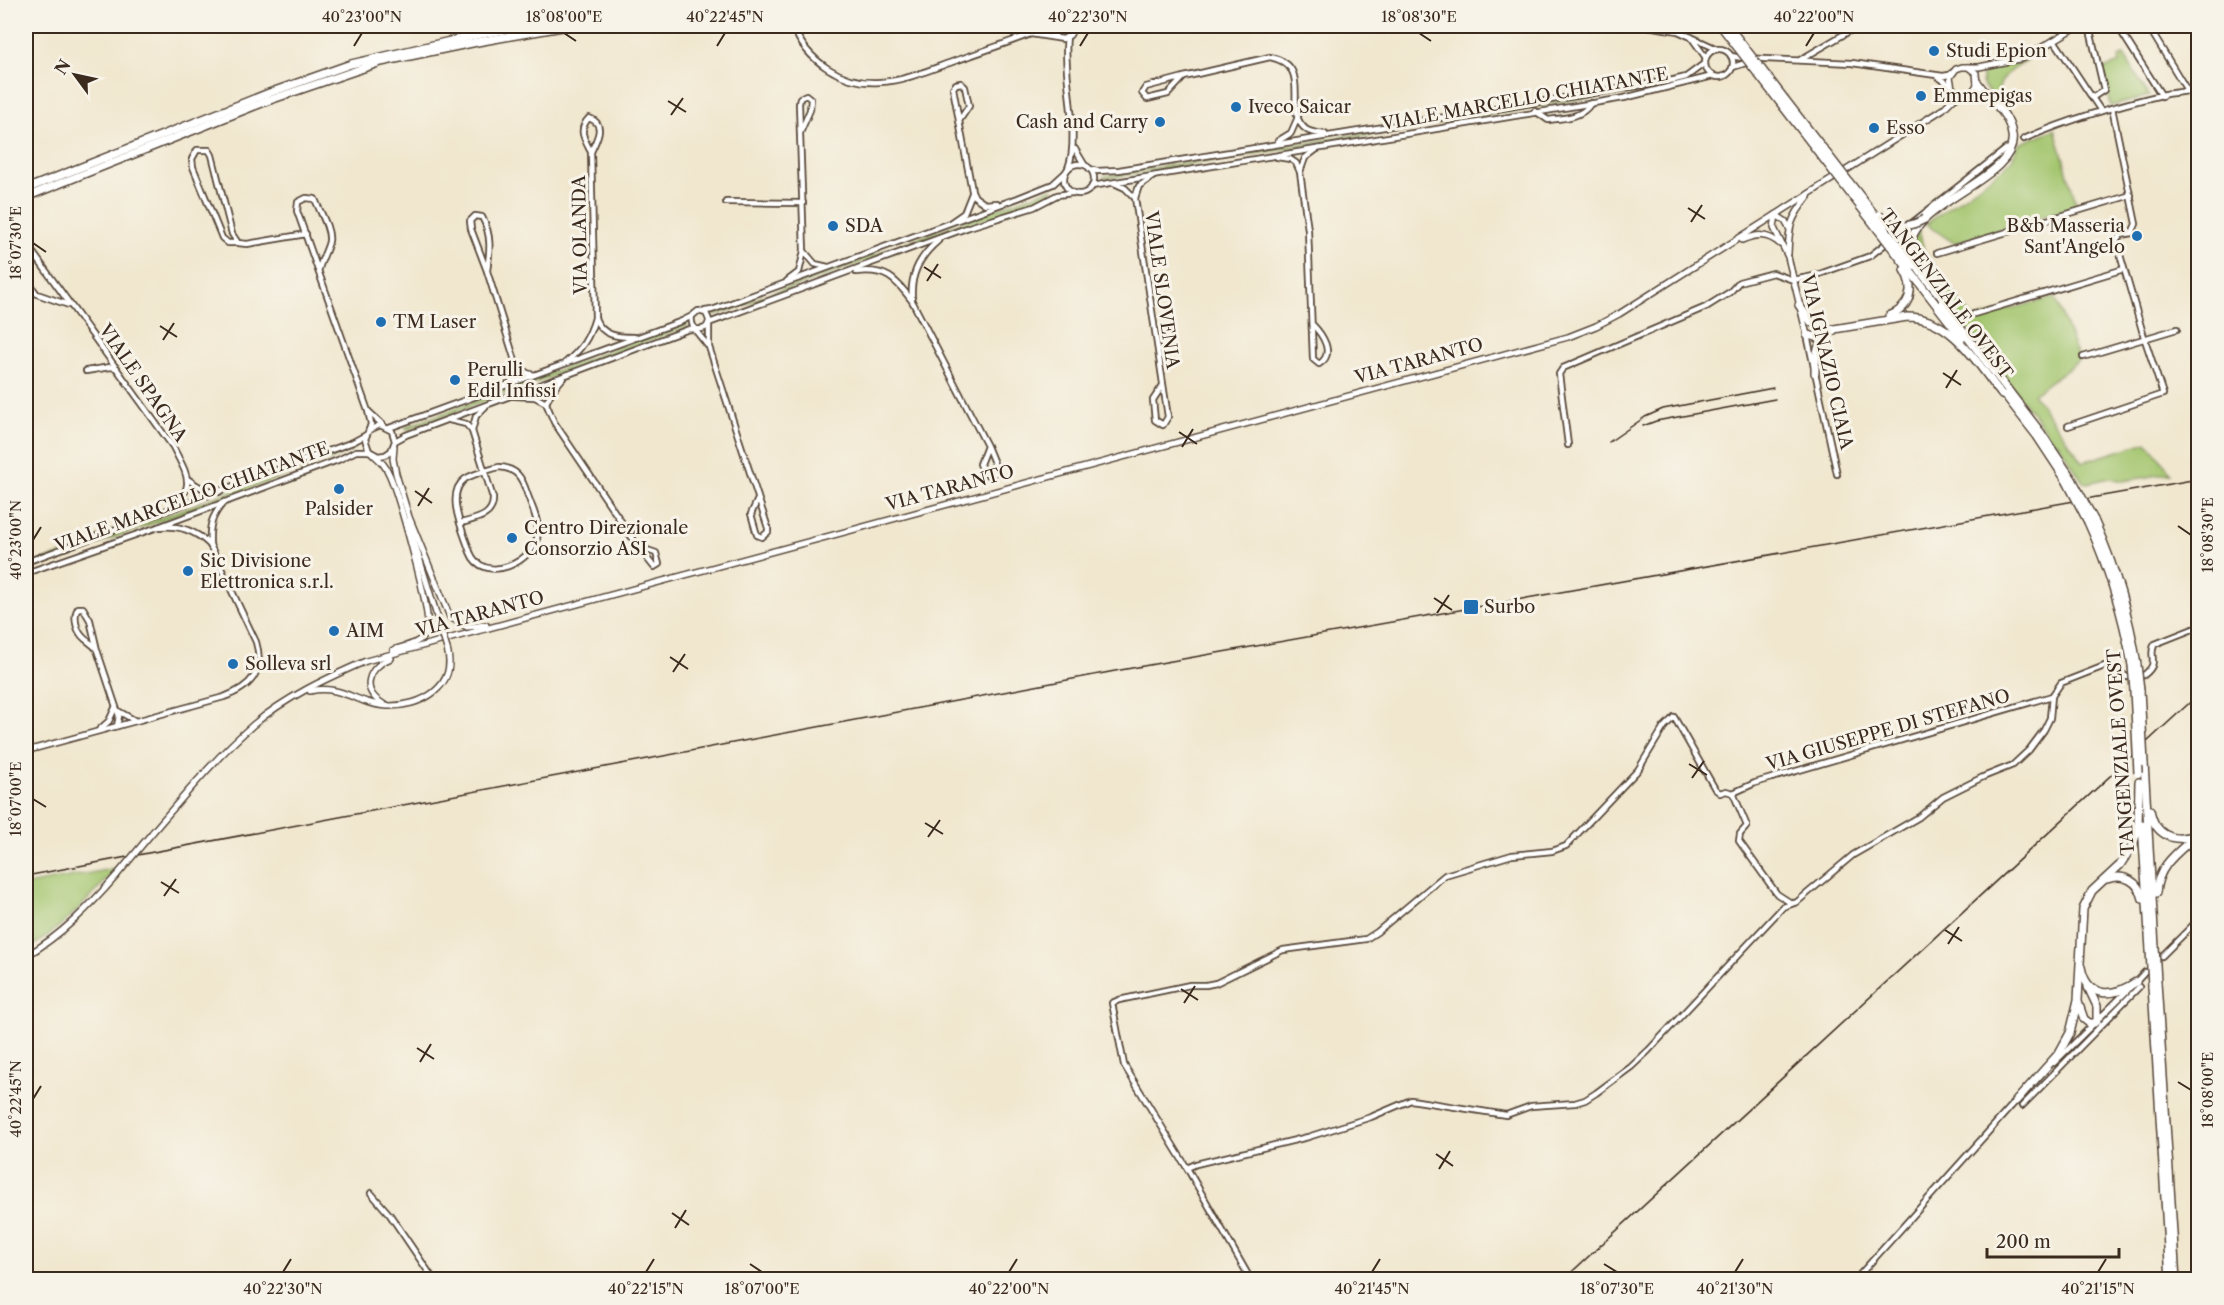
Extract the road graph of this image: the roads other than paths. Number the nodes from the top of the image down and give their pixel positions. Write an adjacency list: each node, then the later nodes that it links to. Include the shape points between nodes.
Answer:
1 (528, 26): 68 (highway, via 476,34 351,64)
2 (568, 26): 73 (highway, via 381,62 267,101)
3 (793, 26): 16 (street, via 802,44 820,63 844,77 868,82 906,78)
4 (1044, 26): 16 (street)
5 (1049, 26): 19 (street)
6 (1075, 26): 20 (street)
7 (1647, 26): 18 (street)
8 (1721, 26): 86 (highway, TANGENZIALE OVEST, bridge)
9 (1728, 26): 65 (highway, TANGENZIALE OVEST, bridge)
10 (1858, 26): 22 (street)
11 (2078, 26): 21 (main road)
12 (2089, 26): 44 (street, via 2104,90)
13 (2127, 26): 42 (street, via 2122,33)
14 (2148, 26): 17 (street)
15 (2166, 26): 17 (street)
16 (1031, 34): 19 (street)
17 (2153, 34): 40 (street)
18 (1689, 35): 23 (street); 27 (street, via 1703,51)
19 (1058, 38): 20 (street); 24 (street)
20 (1067, 38): 24 (street)
21 (2054, 40): 30 (main road, via 2024,58); 44 (street)
22 (1821, 47): 28 (street); 29 (street, via 1822,57)
23 (1717, 49): 25 (street); 27 (street, VIALE MARCELLO CHIATANTE)
24 (1065, 54): 55 (street)
25 (1731, 56): 26 (street); 31 (street)
26 (1761, 58): 28 (street); 31 (street, VIALE MARCELLO CHIATANTE)
27 (1705, 60): 35 (street, via 1707,71); 53 (street, VIALE MARCELLO CHIATANTE, via 1686,77 1674,80)
28 (1800, 60): 29 (street)
29 (1828, 61): 34 (street)
30 (1996, 63): 32 (main road); 37 (main road, VIA TARANTO, via 1983,70)
31 (1733, 67): 35 (street, VIALE MARCELLO CHIATANTE, via 1727,75)
32 (1968, 67): 33 (main road); 37 (main road, via 1976,73)
33 (1953, 72): 34 (street, via 1946,76); 38 (main road, VIA TARANTO)
34 (1931, 74): 38 (street)
35 (1713, 76): 45 (street, VIALE MARCELLO CHIATANTE)
36 (1184, 77): 36 (street, via 1146,87 1142,93 1147,99 1168,94); 50 (street, via 1270,57 1282,59 1295,76)
37 (1978, 81): 41 (main road, VIA TARANTO, via 1975,90); 43 (highway)
38 (1951, 87): 41 (main road); 49 (main road, VIA TARANTO, via 1949,100)
39 (2199, 89): 40 (street)
40 (2188, 92): 42 (street)
41 (1965, 95): 43 (highway); 49 (main road, VIA TARANTO, via 1954,98)
42 (2162, 96): 46 (street)
43 (1990, 98): 79 (highway, via 2004,113 2012,133 2009,154)
44 (2092, 98): 48 (street)
45 (1591, 103): 47 (street, VIALE MARCELLO CHIATANTE); 47 (street, via 1576,116 1548,120)
46 (2112, 108): 48 (street); 72 (street)
47 (1535, 111): 57 (street, VIALE MARCELLO CHIATANTE)
48 (2101, 111): 54 (street)
49 (1934, 115): 71 (main road, VIA TARANTO)
50 (1298, 117): 53 (street, via 1305,129); 56 (street, via 1291,133)
51 (959, 121): 51 (street, via 969,106 961,82 953,88); 69 (street)
52 (800, 133): 52 (street, via 810,110 811,99 806,95 800,98); 77 (street)
53 (1328, 135): 56 (street, VIALE MARCELLO CHIATANTE)
54 (2024, 139)
55 (1073, 143): 61 (street); 62 (street)
56 (1272, 144): 61 (street, VIALE MARCELLO CHIATANTE, via 1119,170 1097,171)
57 (1319, 147): 60 (street, VIALE MARCELLO CHIATANTE); 63 (street, via 1305,158)
58 (2006, 149): 98 (street, via 1870,256)
59 (591, 152): 59 (street, VIA OLANDA, via 600,126 589,118 583,124 582,134); 107 (street, VIA OLANDA)
60 (1269, 156): 63 (street, via 1290,159); 64 (street, VIALE MARCELLO CHIATANTE)
61 (1088, 167): 62 (street, VIALE MARCELLO CHIATANTE, via 1076,164); 67 (street, via 1094,177)
62 (1067, 170): 70 (street, via 1064,182); 74 (street, VIALE MARCELLO CHIATANTE, via 1053,184)
63 (1300, 172): 110 (street, via 1308,230)
64 (1157, 174): 66 (street, VIALE MARCELLO CHIATANTE); 75 (street, VIALE SLOVENIA, via 1139,186)
65 (1846, 178): 79 (highway, bridge, via 1886,222 1905,227); 86 (highway, TANGENZIALE OVEST, bridge)
66 (1112, 182): 67 (street, VIALE MARCELLO CHIATANTE); 75 (street, VIALE SLOVENIA)
67 (1092, 186): 70 (street, VIALE MARCELLO CHIATANTE, via 1081,194)
68 (26, 189)
69 (972, 191): 74 (street, via 985,204); 80 (street, via 964,213)
70 (1072, 193): 83 (street, VIALE MARCELLO CHIATANTE)
71 (1811, 193): 78 (main road, VIA TARANTO); 81 (main road, VIA IGNAZIO CIAIA)
72 (2131, 195): 90 (street); 94 (street, via 2135,228 2116,241)
73 (26, 197)
74 (1018, 198): 80 (street, VIALE MARCELLO CHIATANTE)
75 (1135, 198): 126 (street, VIALE SLOVENIA)
76 (726, 202): 77 (street)
77 (803, 203): 89 (street)
78 (1776, 215): 81 (main road); 85 (main road, VIA TARANTO); 87 (main road, VIA IGNAZIO CIAIA, via 1774,228)
79 (1925, 219): 103 (highway, via 1912,234 1911,253)
80 (949, 224): 92 (street, VIALE MARCELLO CHIATANTE)
81 (1789, 228): 91 (main road, VIA IGNAZIO CIAIA)
82 (306, 234): 84 (street); 93 (street); 93 (street, via 297,211 298,202 315,199 329,235)
83 (943, 237): 96 (street, VIALE MARCELLO CHIATANTE); 100 (street, via 925,253 915,269)
84 (238, 243): 84 (street, via 232,234 212,154 209,150 197,150 193,167 222,238)
85 (1732, 243): 87 (main road, via 1759,234); 157 (main road, VIA TARANTO, via 1619,314 1568,337)
86 (1891, 244): 103 (highway, TANGENZIALE OVEST); 108 (highway, via 1910,279 1910,294 1902,309); 129 (highway, TANGENZIALE OVEST)
87 (1783, 246): 91 (main road, VIA IGNAZIO CIAIA)
88 (26, 249): 101 (street, VIALE SPAGNA, via 34,254)
89 (804, 251): 92 (street, via 815,264); 99 (street, via 799,272)
90 (1937, 253)
91 (1788, 257): 98 (main road, VIA IGNAZIO CIAIA)
92 (830, 267): 99 (street, VIALE MARCELLO CHIATANTE)
93 (319, 269): 132 (street)
94 (2124, 269): 105 (street); 116 (street)
95 (487, 271): 95 (street, via 489,229 482,217 475,216 470,221 471,229); 119 (street)
96 (846, 273): 100 (street, via 868,271 892,277); 109 (street, VIALE MARCELLO CHIATANTE)
97 (26, 279): 101 (street, via 37,294)
98 (1793, 280): 102 (main road, VIA IGNAZIO CIAIA); 140 (street, via 1773,273 1739,282 1706,307 1563,368 1558,374)
99 (780, 286): 104 (street, VIALE MARCELLO CHIATANTE)
100 (912, 301): 141 (street)
101 (69, 305): 121 (street, VIALE SPAGNA)
102 (1799, 305): 113 (highway, via 1811,322); 114 (main road, VIA IGNAZIO CIAIA)
103 (1944, 306): 138 (highway, TANGENZIALE OVEST)
104 (702, 311): 106 (street, VIALE MARCELLO CHIATANTE); 109 (street)
105 (1974, 314)
106 (692, 316): 111 (street); 115 (street, VIALE MARCELLO CHIATANTE)
107 (595, 318): 115 (street, VIA OLANDA, via 597,325 609,334); 120 (street, VIA OLANDA, via 584,345)
108 (1881, 319): 113 (highway); 129 (highway, via 1916,317 1943,327)
109 (709, 323): 111 (street, VIALE MARCELLO CHIATANTE, via 704,329); 117 (street)
110 (1312, 324): 110 (street, via 1313,359 1319,364 1326,356 1325,339)
111 (695, 329): 117 (street); 125 (street, VIALE MARCELLO CHIATANTE)
112 (2177, 329): 116 (street)
113 (1825, 332): 114 (highway, via 1817,338); 123 (highway, via 1816,353)
114 (1806, 335): 123 (street, VIA IGNAZIO CIAIA)
115 (638, 337): 120 (street, VIALE MARCELLO CHIATANTE)
116 (2144, 337): 118 (street); 134 (street, via 2163,394)
117 (709, 347): 148 (street)
118 (2083, 357)
119 (516, 364): 124 (street); 127 (street, via 517,374)
120 (560, 366): 124 (street, VIALE MARCELLO CHIATANTE)
121 (117, 368): 122 (street); 145 (street, VIALE SPAGNA, via 173,447)
122 (86, 371)
123 (1815, 373): 144 (street, VIA IGNAZIO CIAIA)
124 (535, 375): 127 (street, VIALE MARCELLO CHIATANTE)
125 (566, 376): 128 (street, VIALE MARCELLO CHIATANTE); 130 (street)
126 (1162, 385): 126 (street, VIALE SLOVENIA, via 1153,405 1155,420 1163,425 1168,417)
127 (508, 386): 135 (street, VIALE MARCELLO CHIATANTE)
128 (511, 396): 130 (street, via 530,396); 131 (street, VIALE MARCELLO CHIATANTE)
129 (2007, 397): 138 (highway, TANGENZIALE OVEST)
130 (546, 403): 154 (street, via 554,422)
131 (489, 404): 133 (street, VIALE MARCELLO CHIATANTE); 136 (street, via 476,416)
132 (368, 411): 135 (street); 137 (street)
133 (446, 420): 136 (street, via 461,422); 139 (street, VIALE MARCELLO CHIATANTE)
134 (2068, 426)
135 (387, 427): 137 (street, VIALE MARCELLO CHIATANTE, via 374,427); 139 (street, via 394,434)
136 (472, 431): 143 (street)
137 (368, 433): 142 (street, via 365,443); 146 (street, VIALE MARCELLO CHIATANTE, via 354,442)
138 (2039, 434): 170 (highway, TANGENZIALE OVEST, bridge, via 2072,479 2109,553 2131,630)
139 (395, 444): 142 (street, VIALE MARCELLO CHIATANTE, via 385,455); 150 (main road, via 393,459)
140 (1568, 445)
141 (987, 446): 141 (street, via 980,464 984,473 992,476 996,468)
142 (371, 452): 147 (street, VIALE MARCELLO CHIATANTE, via 356,451); 150 (main road, via 383,463)
143 (485, 472): 151 (street, via 464,480 455,494); 151 (street, via 493,506 486,515); 151 (street, via 503,467 522,478 537,525 535,543 522,559 489,568 471,556)
144 (1837, 474)
145 (189, 480): 146 (street, via 210,492); 149 (street, via 177,503)
146 (221, 492): 149 (street, VIALE MARCELLO CHIATANTE)
147 (227, 499): 152 (street, VIALE MARCELLO CHIATANTE); 153 (street, via 211,520)
148 (758, 499): 148 (street, via 751,514 762,537 768,528)
149 (164, 513): 155 (street, VIALE MARCELLO CHIATANTE)
150 (407, 518): 157 (main road, via 450,617 474,627); 161 (main road, via 428,611 428,628 414,644); 166 (main road, bridge, via 449,666 437,691 421,700)
151 (461, 523)
152 (158, 527): 153 (street, via 181,526); 156 (street, VIALE MARCELLO CHIATANTE)
153 (210, 545): 168 (street, via 256,642 256,673 235,693)
154 (638, 547): 154 (street, via 650,565 659,564 656,553)
155 (26, 562)
156 (26, 573)
157 (511, 621): 160 (main road, VIA TARANTO)
158 (2199, 627): 162 (street, via 2155,644 2153,666)
159 (97, 650): 159 (street, via 86,611 78,608 75,617 81,635); 167 (street)
160 (405, 650): 161 (main road, VIA TARANTO); 166 (main road, via 381,662 369,679 376,700)
161 (366, 662): 164 (main road, VIA TARANTO)
162 (2144, 675)
163 (2127, 677): 165 (street, via 2112,667 2102,666 2061,683)
164 (302, 692): 166 (main road, via 325,688); 182 (main road, VIA TARANTO, bridge, via 255,723 230,746 74,921)
165 (2052, 696): 175 (street, VIA GIUSEPPE DI STEFANO); 178 (street, via 2048,723 2013,765 1943,797 1919,817 1853,855)
166 (387, 706)
167 (115, 708): 168 (street); 169 (street, via 119,716); 171 (street, via 109,721)
168 (136, 721): 169 (street)
169 (117, 726): 171 (street)
170 (2139, 728): 173 (highway, TANGENZIALE OVEST, bridge); 173 (highway, TANGENZIALE OVEST, bridge)
171 (97, 731): 172 (street)
172 (26, 751)
173 (2142, 768): 174 (highway, TANGENZIALE OVEST); 176 (highway, via 2151,817 2158,830 2178,839); 180 (highway, TANGENZIALE OVEST)
174 (2139, 782): 177 (highway, via 2138,828 2133,845 2120,865); 181 (highway, TANGENZIALE OVEST)
175 (1732, 793): 178 (street, via 1747,826 1739,841 1777,894); 192 (street, via 1717,792 1674,717 1638,770 1575,838 1559,849 1512,855 1445,875 1366,939 1283,950 1216,983 1112,1003 1124,1065)
176 (2199, 833): 180 (highway, via 2170,857 2159,875)
177 (2097, 885): 181 (highway, via 2119,876 2137,885 2143,899 2147,943); 184 (highway, via 2083,909)
178 (1791, 903): 192 (street, via 1631,1067 1585,1101 1531,1106 1506,1115 1411,1100 1308,1137)
179 (2199, 920): 183 (street)
180 (2154, 932): 181 (highway, TANGENZIALE OVEST)
181 (2153, 948): 191 (highway, TANGENZIALE OVEST, bridge)
182 (26, 956)
183 (2162, 956)
184 (2080, 957): 186 (highway); 188 (highway)
185 (2145, 972): 187 (street)
186 (2086, 981): 187 (highway, via 2107,993); 189 (highway, via 2097,1006)
187 (2137, 985): 189 (street); 190 (street)
188 (2078, 1000): 189 (highway, via 2084,1019); 190 (highway, via 2064,1045)
189 (2095, 1022): 190 (street)
190 (2019, 1104): 196 (street)
191 (2165, 1154): 197 (highway, TANGENZIALE OVEST); 198 (highway, TANGENZIALE OVEST)
192 (1187, 1168): 195 (street)
193 (372, 1193): 194 (street)
194 (434, 1280)
195 (1251, 1280)
196 (1855, 1280)
197 (2170, 1280)
198 (2176, 1280)

